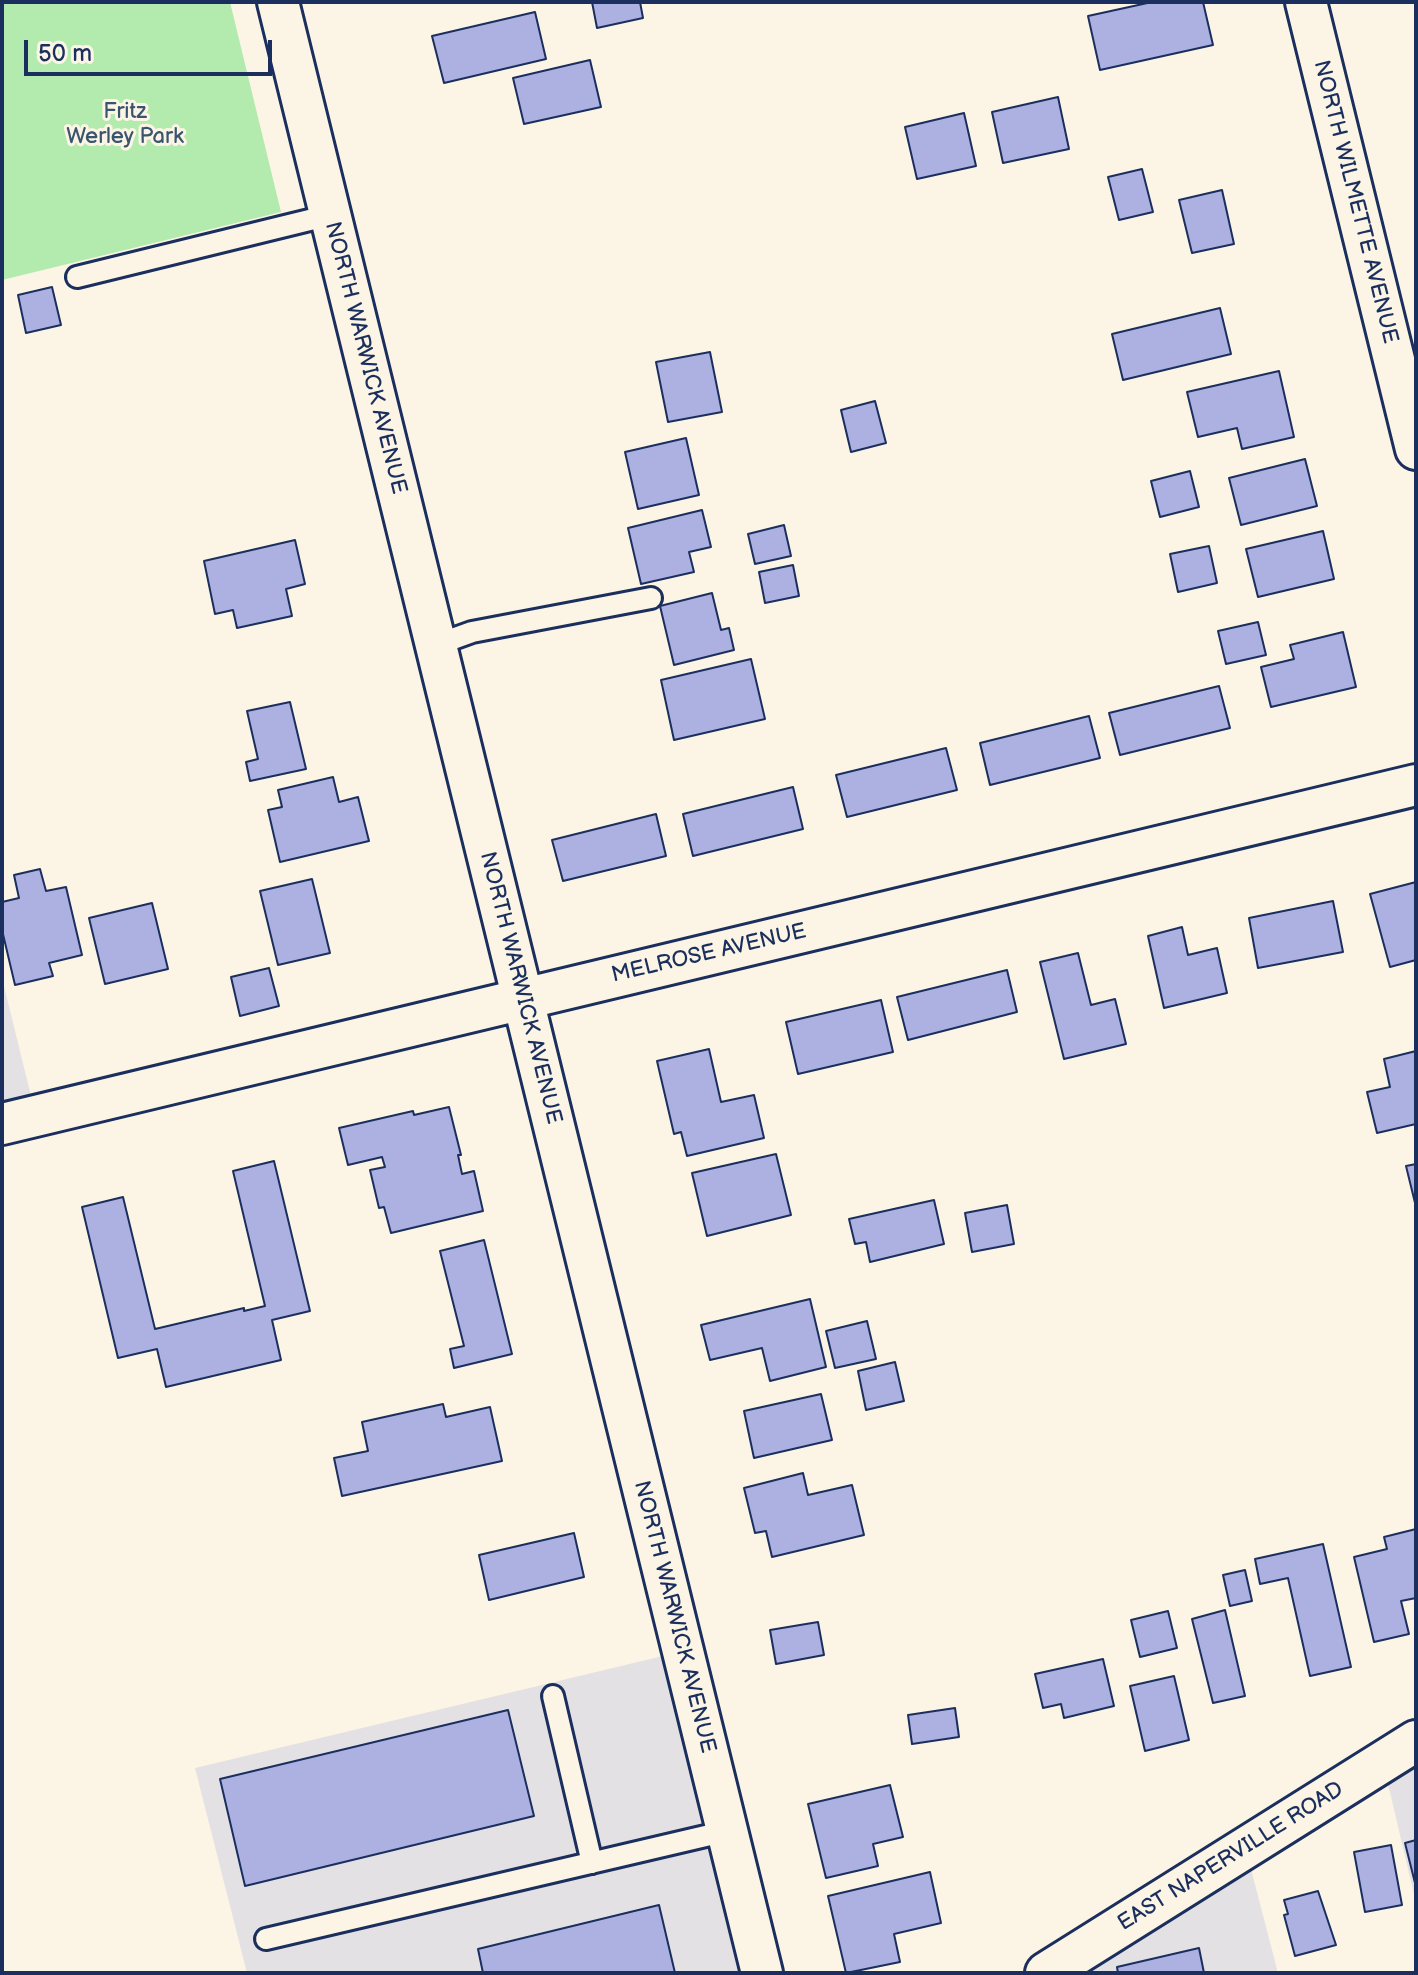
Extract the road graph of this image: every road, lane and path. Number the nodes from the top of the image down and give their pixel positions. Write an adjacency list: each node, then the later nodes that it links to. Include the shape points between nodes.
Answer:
1 (278, 2): 3 (street, NORTH WARWICK AVENUE)
2 (1306, 2): 5 (street, NORTH WILMETTE AVENUE)
3 (330, 215): 4 (lane); 7 (street, NORTH WARWICK AVENUE)
4 (77, 277)
5 (1416, 449)
6 (651, 598): 7 (lane, via 472,632)
7 (436, 645): 9 (street, NORTH WARWICK AVENUE)
8 (1416, 785): 9 (street, MELROSE AVENUE)
9 (523, 999): 10 (street, MELROSE AVENUE); 13 (street, NORTH WARWICK AVENUE)
10 (2, 1124)
11 (553, 1696): 14 (lane)
12 (1416, 1741): 17 (street, EAST NAPERVILLE ROAD)
13 (727, 1831): 14 (lane); 16 (street, NORTH WARWICK AVENUE)
14 (592, 1863): 15 (lane)
15 (266, 1939)
16 (762, 1973)
17 (1046, 1973)

